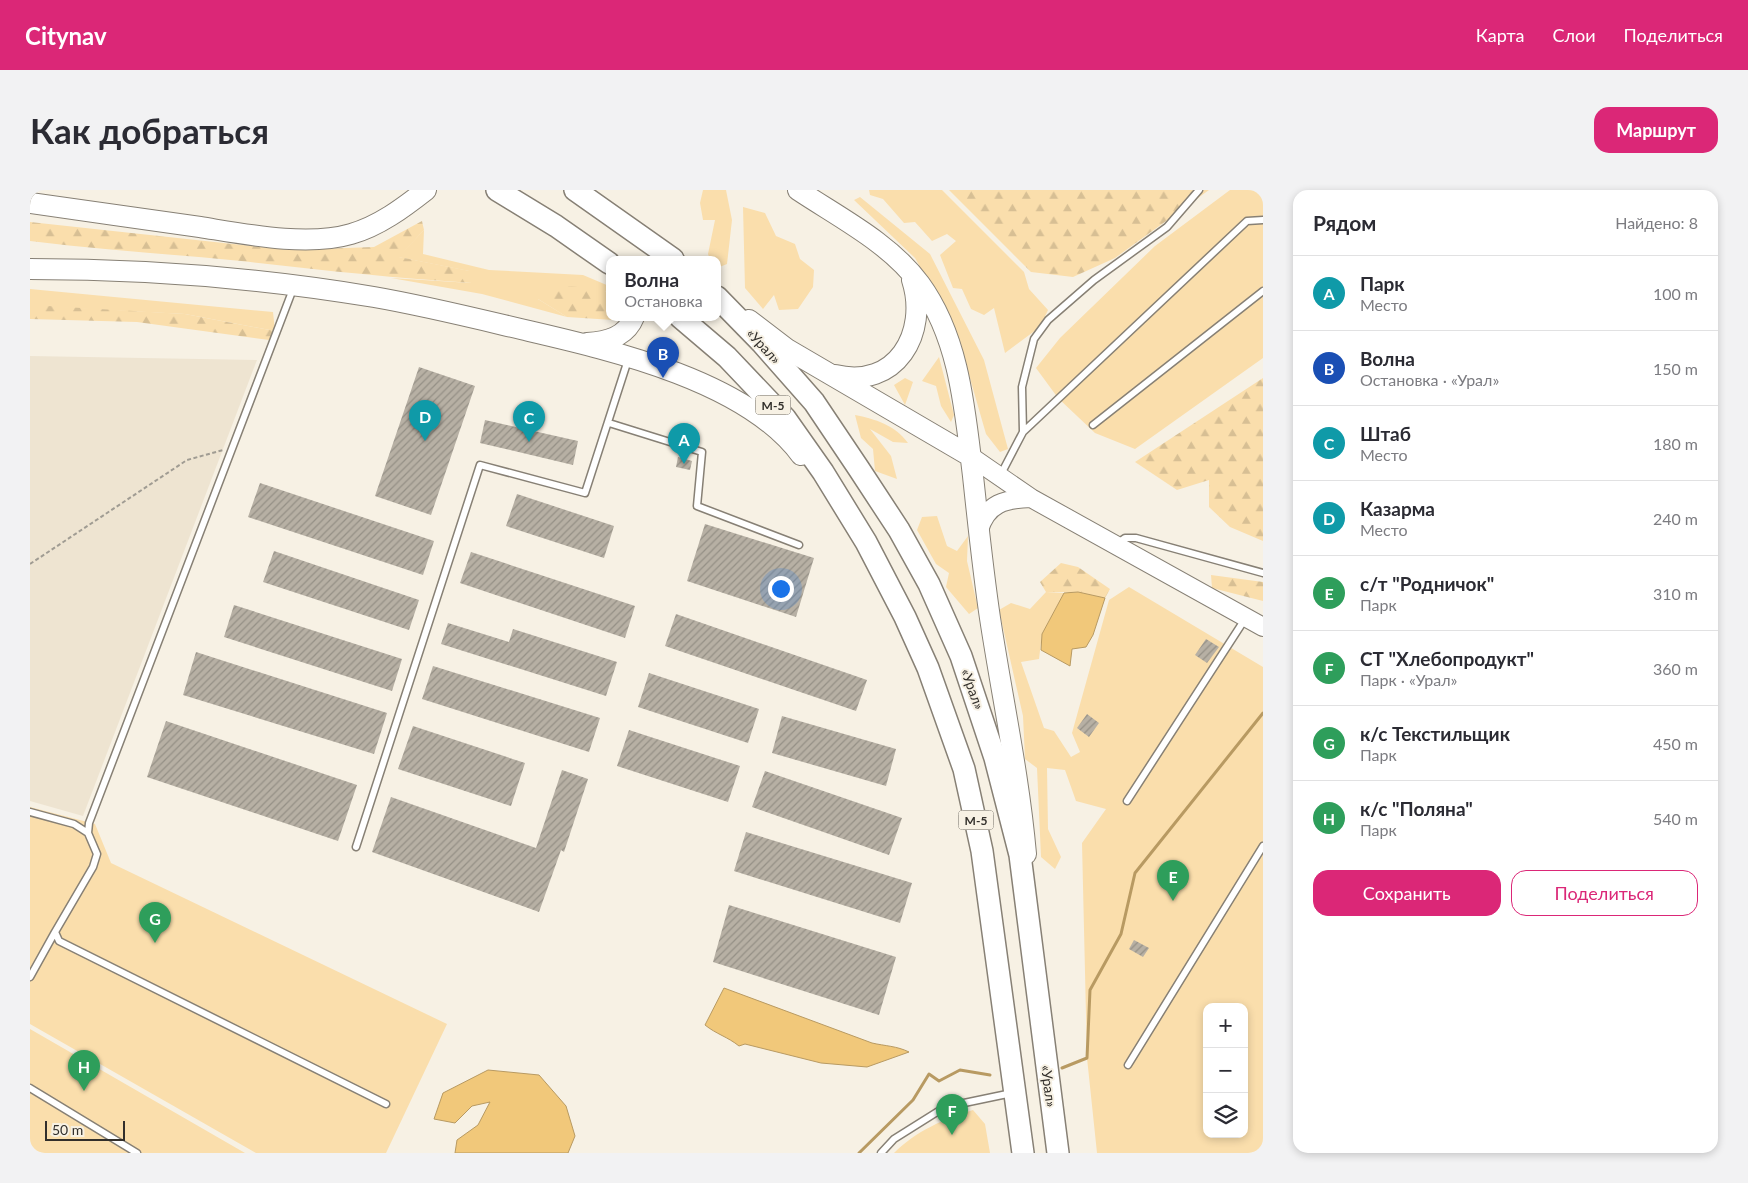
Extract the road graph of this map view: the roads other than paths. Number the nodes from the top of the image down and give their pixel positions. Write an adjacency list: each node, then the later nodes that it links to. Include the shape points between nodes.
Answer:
1 (497, 190): 9 (highway)
2 (575, 190): 8 (highway)
3 (798, 190): 10 (main road, via 888,251)
4 (1199, 190): 23 (lane, via 1167,227 1094,280 1048,320 1039,332 1034,339 1022,388)
5 (419, 195): 6 (main road, via 368,228 349,235 312,239 229,231)
6 (30, 203)
7 (1263, 220): 23 (lane, via 1247,221)
8 (669, 256)
9 (604, 260)
10 (905, 267): 20 (main road, via 915,289 918,316 907,348 896,362 862,377); 24 (main road, via 920,284 944,328 961,390)
11 (30, 268): 12 (main road)
12 (294, 285): 18 (main road, via 384,299); 36 (lane)
13 (1263, 291): 22 (lane)
14 (721, 299): 20 (main road, via 787,349)
15 (721, 300): 39 (highway, «Урал» / М-5, via 814,402 899,530 928,584 961,656 993,748 1020,855)
16 (632, 321): 18 (main road, via 615,338)
17 (685, 321): 27 (highway, М-5, via 728,357 785,418)
18 (582, 344): 19 (main road)
19 (628, 358): 21 (lane); 27 (main road, via 704,384 767,419 793,444 826,488)
20 (825, 372): 24 (main road)
21 (609, 423): 30 (lane, via 702,452 697,506); 38 (lane, via 585,493 480,465)
22 (1093, 425)
23 (1023, 432): 25 (lane)
24 (970, 456): 25 (main road); 28 (main road)
25 (1000, 476): 26 (main road)
26 (1031, 498): 28 (main road, via 1005,501 991,508 983,517); 29 (main road)
27 (848, 510): 44 (highway, М-5, via 905,617 946,714 964,769 987,878)
28 (979, 530): 39 (main road, via 1023,820)
29 (1113, 545): 31 (lane, via 1125,538 1136,538); 32 (main road)
30 (799, 546)
31 (1263, 573)
32 (1245, 618): 33 (main road); 34 (lane)
33 (1263, 627)
34 (1127, 801)
35 (30, 812): 36 (lane, via 74,824)
36 (88, 833): 40 (lane, via 97,854 93,867)
37 (1263, 846): 42 (lane)
38 (356, 847)
39 (1029, 923): 49 (highway, «Урал» / М-5)
40 (55, 932): 41 (lane); 45 (lane, via 59,941)
41 (30, 977)
42 (1128, 1066)
43 (30, 1088): 46 (lane)
44 (1016, 1092): 47 (lane, via 945,1107 894,1139); 48 (highway, М-5)
45 (386, 1104)
46 (137, 1153)
47 (881, 1153)
48 (1023, 1153)
49 (1058, 1153)

